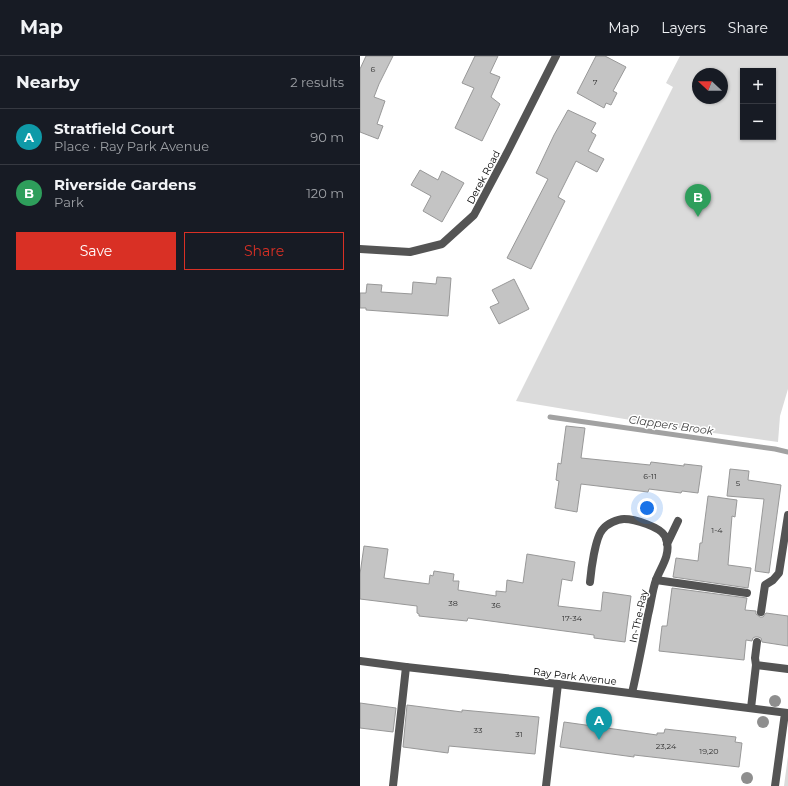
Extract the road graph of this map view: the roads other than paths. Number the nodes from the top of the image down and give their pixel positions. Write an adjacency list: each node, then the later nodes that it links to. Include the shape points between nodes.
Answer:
1 (556, 56): 2 (street, Derek Road, via 474,215 442,244 410,252)
2 (360, 249)
3 (788, 515): 9 (street, via 779,573 765,585)
4 (678, 521): 5 (street, In-The-Ray)
5 (667, 544): 6 (street, In-The-Ray, via 666,558); 7 (street, via 665,535 653,526 631,520 617,521 602,530 599,536)
6 (656, 580): 8 (street); 16 (street, In-The-Ray)
7 (590, 582)
8 (747, 593)
9 (761, 612)
10 (757, 642): 12 (street)
11 (360, 661): 13 (street, Ray Park Avenue)
12 (756, 664): 14 (street); 17 (street)
13 (406, 667): 15 (street, Ray Park Avenue); 19 (street)
14 (788, 669)
15 (558, 684): 16 (street, Ray Park Avenue); 20 (street)
16 (632, 693): 17 (street, Ray Park Avenue)
17 (751, 708): 18 (street, Ray Park Avenue)
18 (786, 713): 21 (street)
19 (393, 786)
20 (546, 786)
21 (775, 786)

